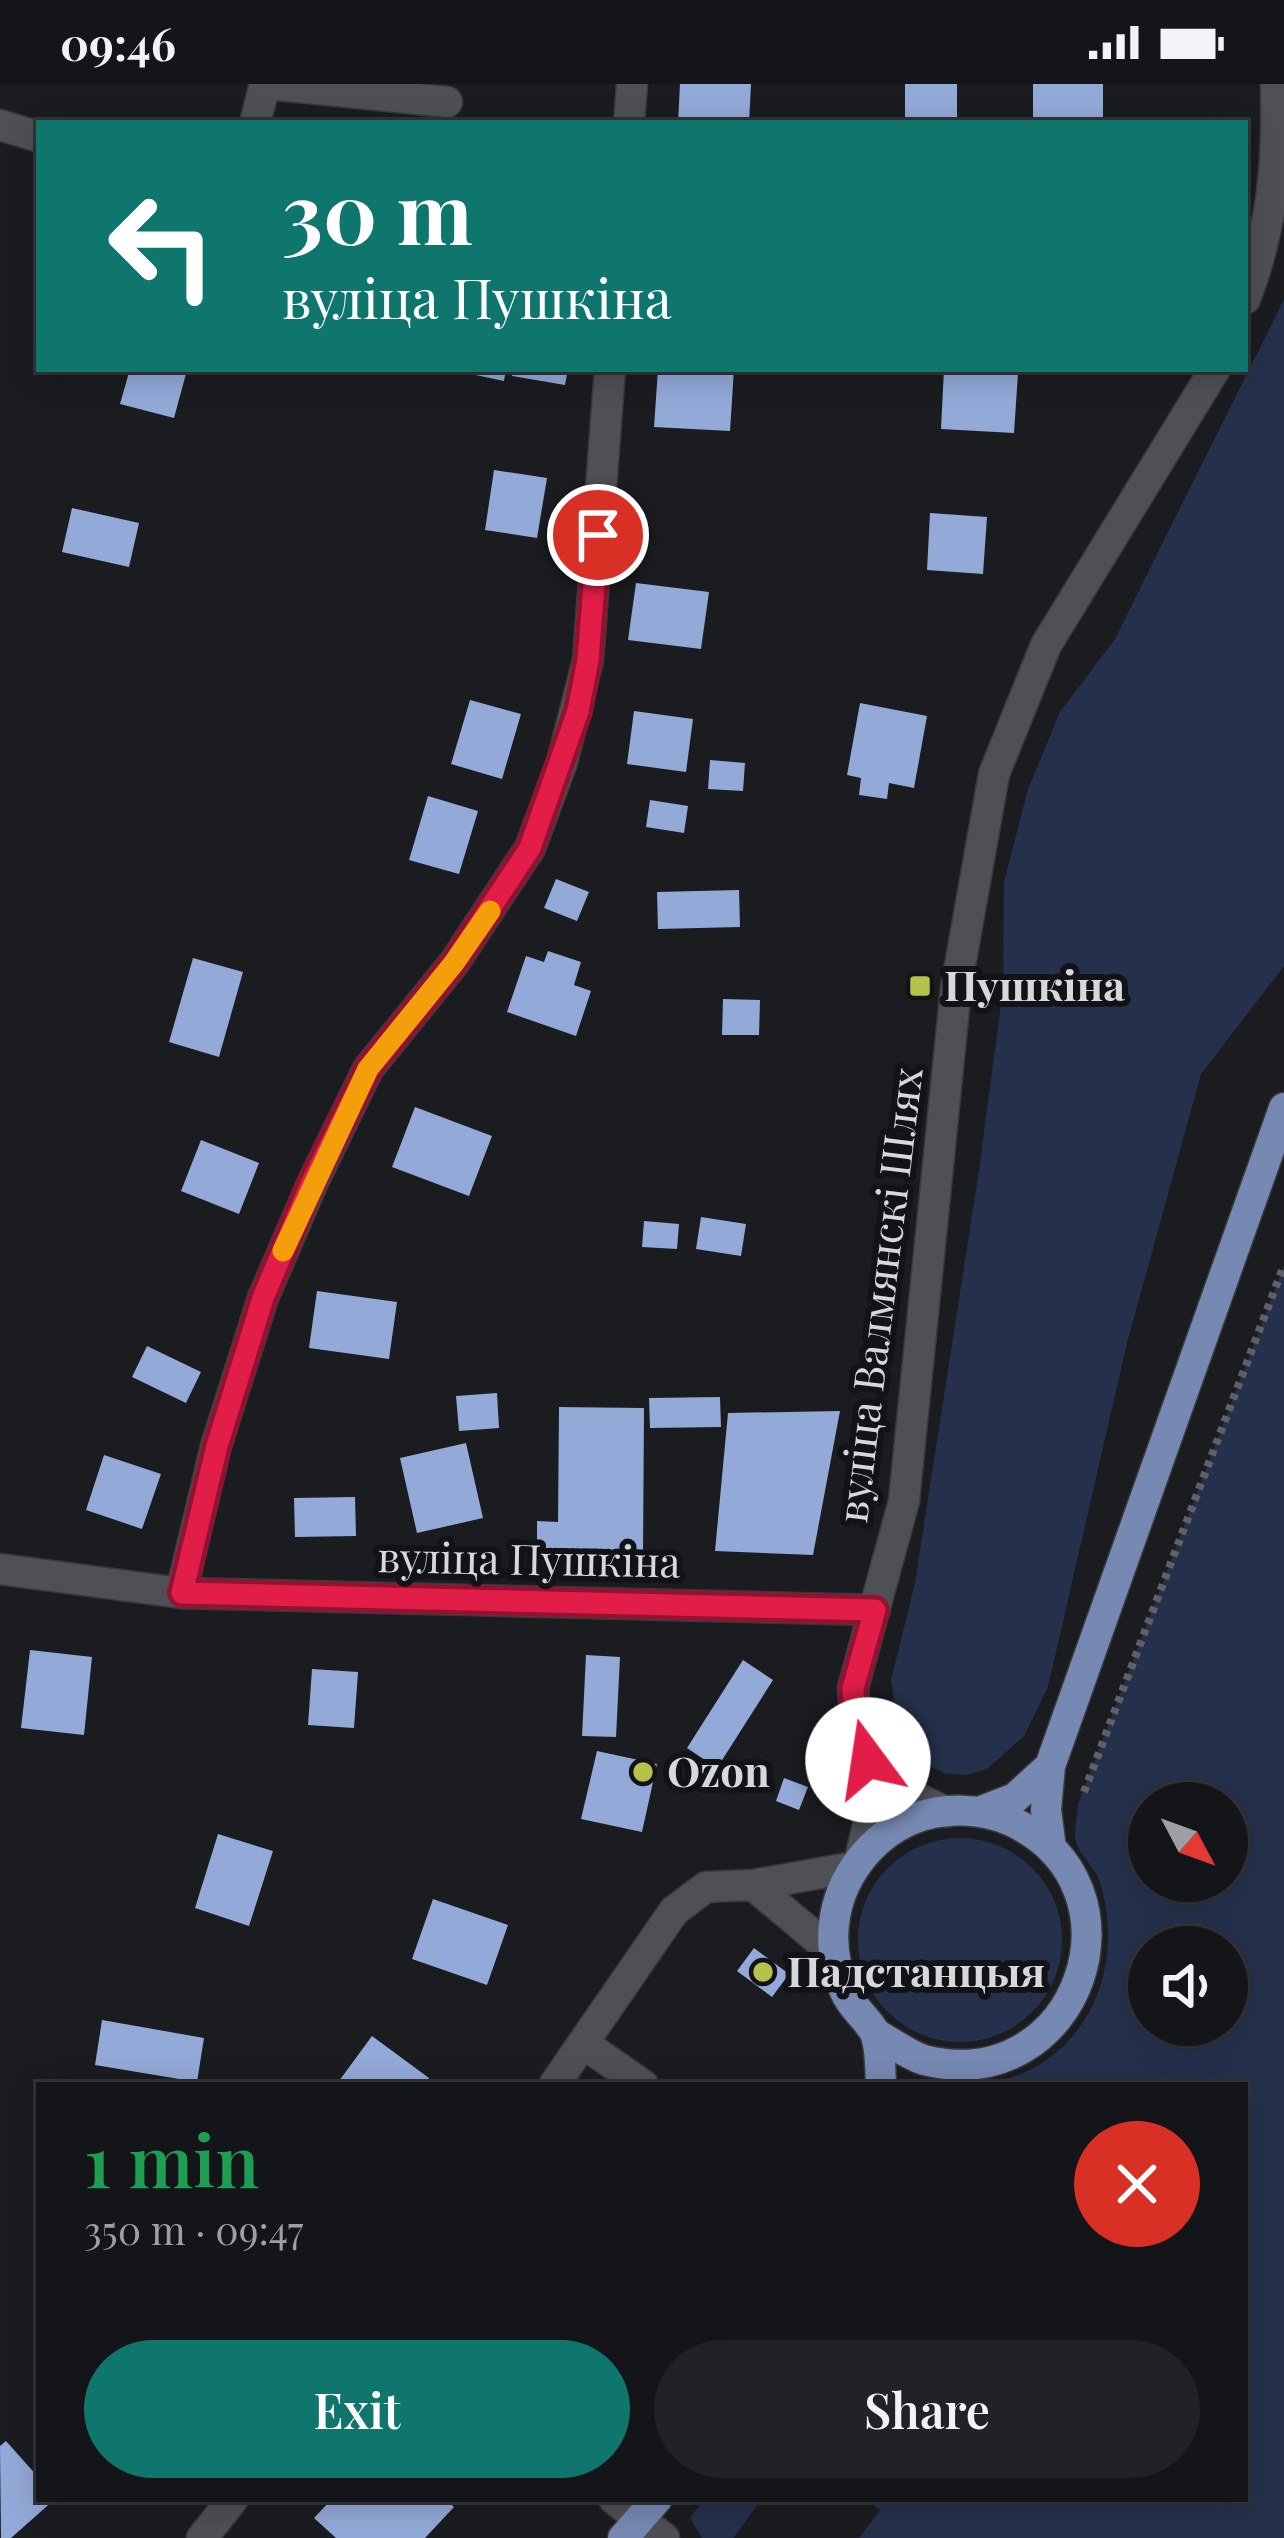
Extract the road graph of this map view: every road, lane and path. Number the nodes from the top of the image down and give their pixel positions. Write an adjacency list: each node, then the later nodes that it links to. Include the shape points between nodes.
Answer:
1 (267, 84): 4 (street); 5 (street)
2 (632, 84): 6 (street)
3 (1276, 84): 9 (street, via 1278,160)
4 (447, 102)
5 (256, 120)
6 (629, 120)
7 (0, 124): 8 (street)
8 (36, 136)
9 (1248, 289)
10 (610, 372): 15 (street, via 588,660 562,762 530,848 454,963 368,1069 311,1184 263,1298)
11 (1213, 372): 16 (street, вуліца Валмянскі Шлях, via 1046,645 994,774 956,988 904,1501)
12 (1284, 1108): 18 (main road)
13 (1284, 1265): 19 (path)
14 (0, 1569): 15 (street, вуліца Пушкіна)
15 (182, 1593): 16 (street, вуліца Пушкіна)
16 (875, 1610): 17 (street, вуліца Валмянскі Шлях, via 853,1688)
17 (868, 1760): 20 (street); 23 (street, вуліца Валмянскі Шлях, via 868,1820)
18 (1050, 1766): 21 (main road, via 1015,1798); 22 (main road)
19 (1078, 1804)
20 (946, 1812): 21 (main road); 23 (main road, via 913,1819)
21 (979, 1812): 22 (main road)
22 (1051, 1848): 28 (main road, via 1084,1910 1088,1946 1080,1980 1039,2038)
23 (857, 1863): 24 (street); 25 (main road, вуліца Валмянскі Шлях, via 838,1901)
24 (753, 1885): 25 (street); 27 (street, via 706,1887 674,1911)
25 (833, 1952): 26 (main road, via 847,1996)
26 (876, 2034): 28 (main road, via 921,2059); 31 (main road)
27 (584, 2044): 29 (street); 30 (street)
28 (974, 2065): 32 (main road)
29 (556, 2082)
30 (640, 2082)
31 (880, 2082)
32 (953, 2082)
33 (231, 2502): 36 (street)
34 (618, 2502): 35 (street)
35 (646, 2524)
36 (202, 2538)

